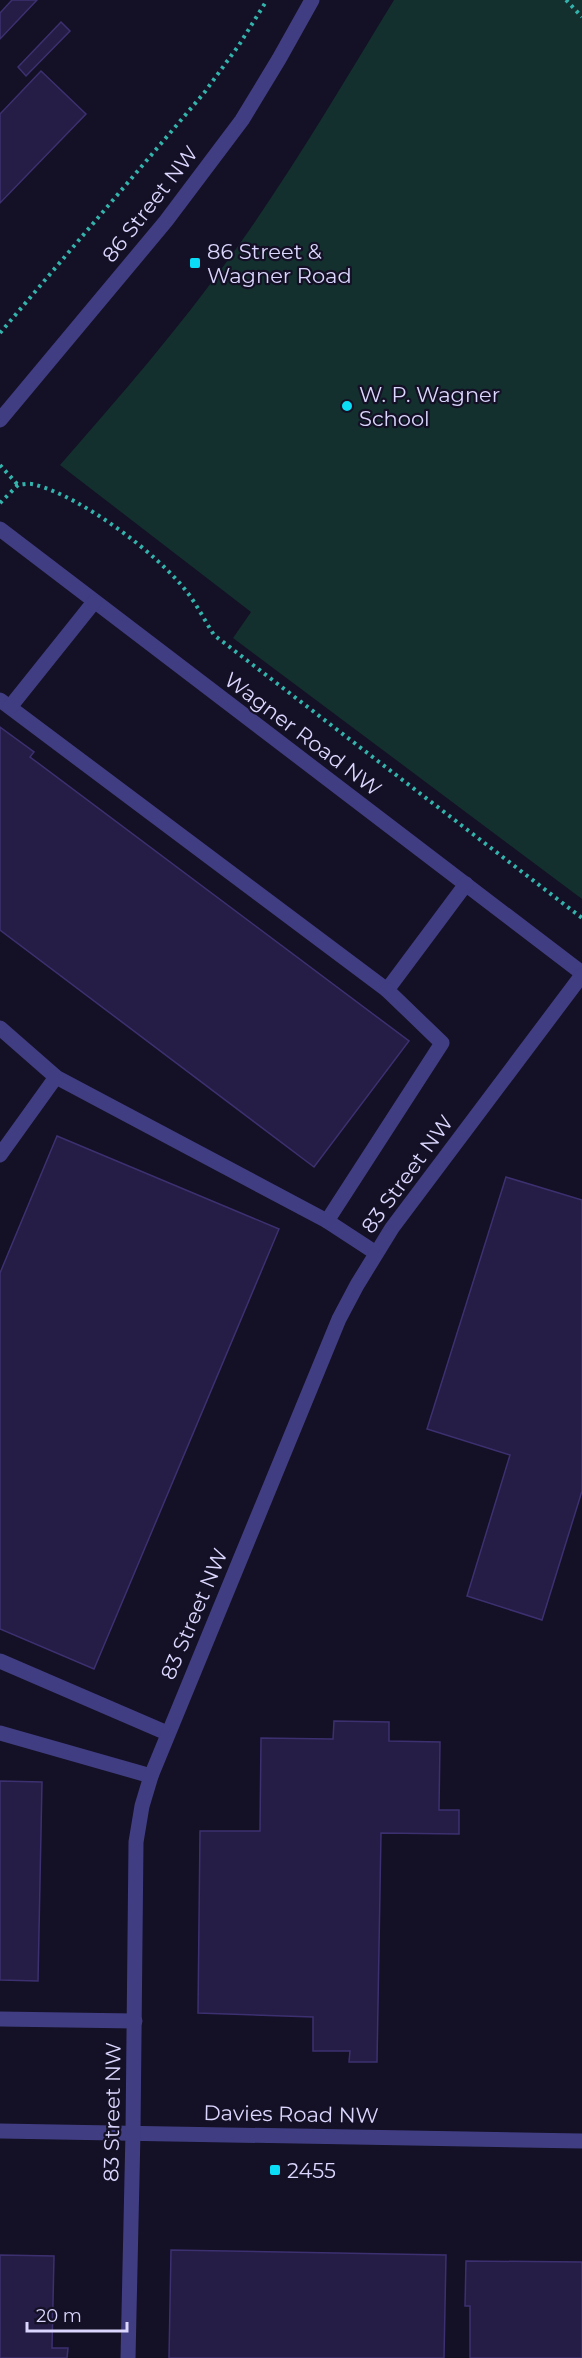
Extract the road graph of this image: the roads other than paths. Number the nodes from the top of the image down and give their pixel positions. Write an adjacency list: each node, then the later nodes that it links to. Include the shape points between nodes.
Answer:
1 (312, 0): 2 (street, 86 Street NW, via 242,120 166,221)
2 (0, 420)
3 (0, 529): 4 (street, Wagner Road NW)
4 (94, 602): 5 (street); 6 (street, Wagner Road NW)
5 (5, 704): 8 (street)
6 (466, 884): 7 (street, Wagner Road NW); 8 (street)
7 (582, 974): 13 (street, 83 Street NW)
8 (387, 990): 12 (street, via 442,1043)
9 (0, 1028): 10 (street)
10 (56, 1077): 11 (street); 12 (street)
11 (0, 1155)
12 (327, 1221): 13 (street)
13 (376, 1253): 16 (street, 83 Street NW, via 339,1319)
14 (0, 1660): 16 (street)
15 (0, 1733): 17 (street)
16 (167, 1733): 17 (street, 83 Street NW)
17 (151, 1776): 19 (street, 83 Street NW, via 136,1842)
18 (0, 2019): 19 (street)
19 (135, 2020): 21 (street, 83 Street NW)
20 (0, 2131): 21 (street, Davies Road NW)
21 (134, 2132): 22 (street, Davies Road NW); 23 (street, 83 Street NW)
22 (582, 2141)
23 (128, 2358)

